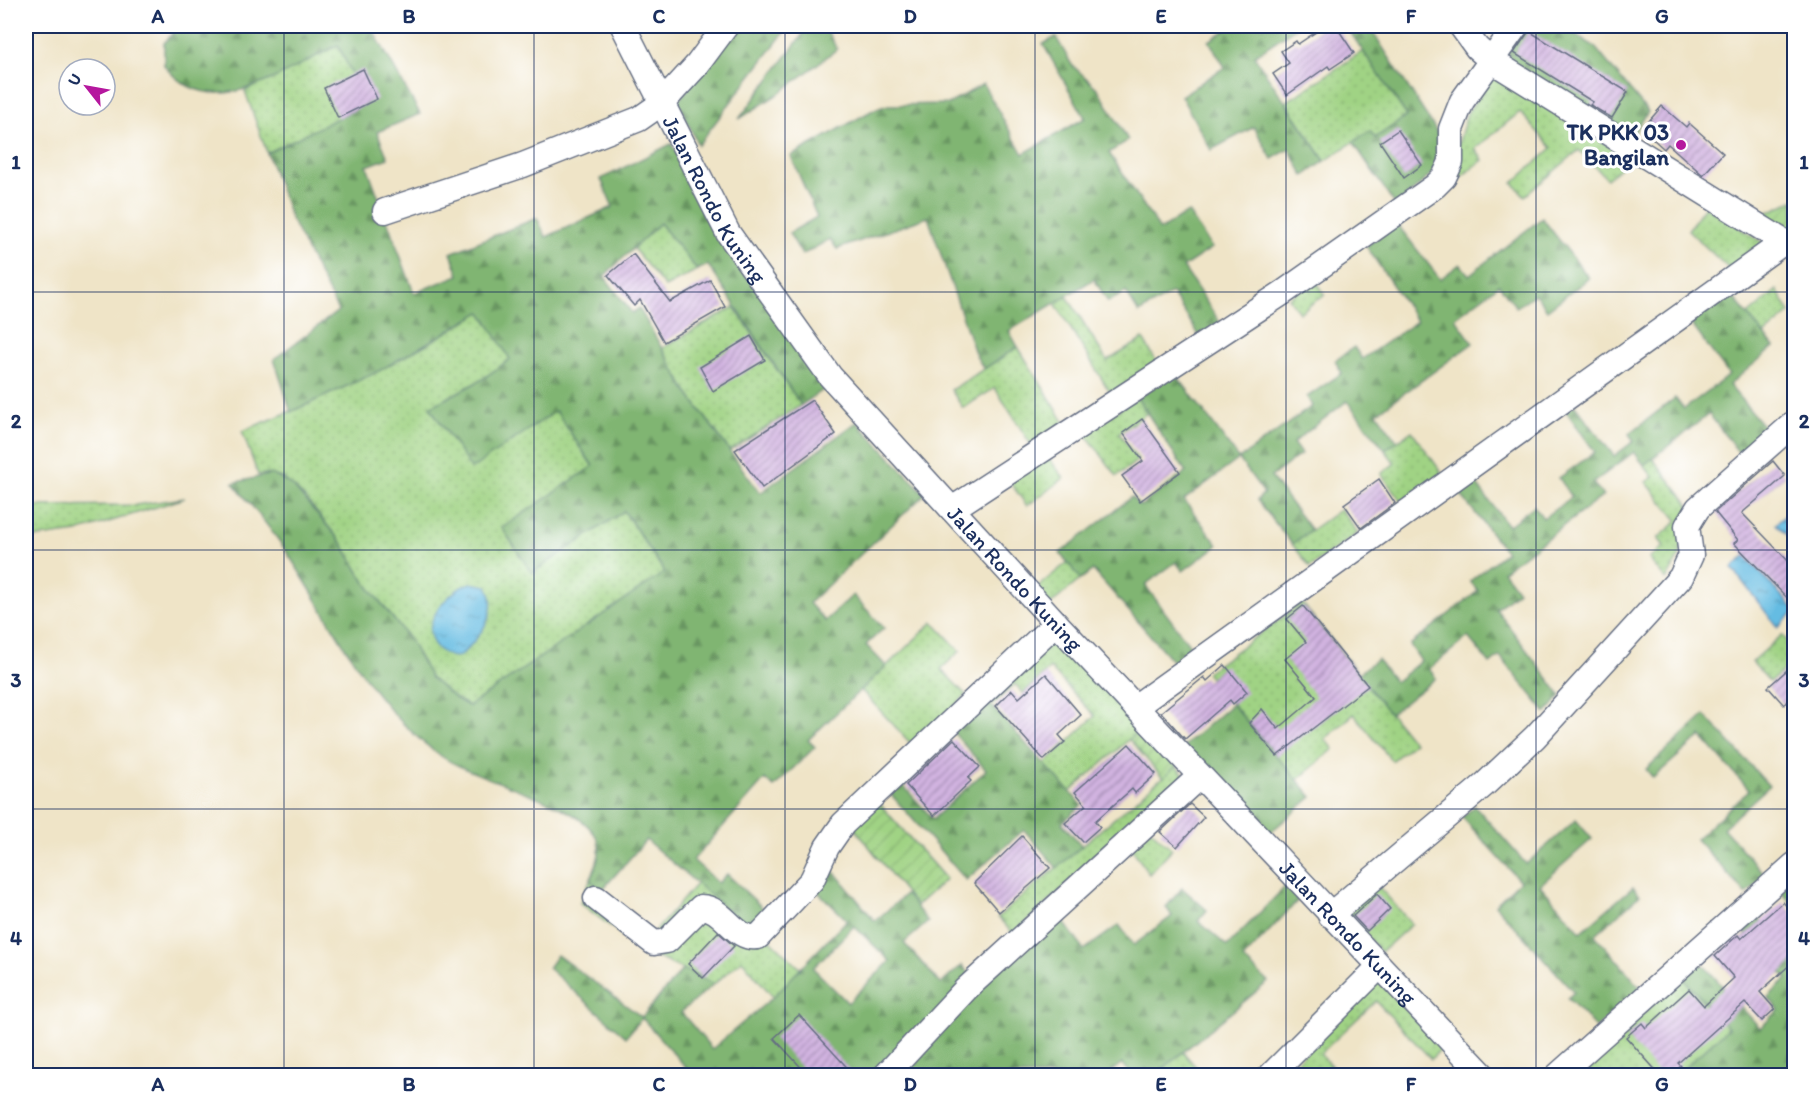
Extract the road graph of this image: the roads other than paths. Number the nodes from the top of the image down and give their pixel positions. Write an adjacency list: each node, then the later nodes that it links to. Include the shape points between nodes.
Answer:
1 (623, 26): 6 (street, Jalan Rondo Kuning)
2 (726, 26): 6 (street)
3 (1461, 26): 5 (street)
4 (1516, 26): 5 (street)
5 (1492, 62): 8 (street); 10 (street, via 1462,101 1451,129 1451,162 1435,186 1274,298)
6 (662, 103): 7 (street, via 639,119 577,145); 10 (street, Jalan Rondo Kuning, via 728,232 778,306 856,407)
7 (386, 211)
8 (1789, 245): 12 (street)
9 (1794, 423): 16 (street, via 1698,508 1687,526 1691,555 1681,577 1535,737)
10 (952, 509): 11 (street, Jalan Rondo Kuning)
11 (1056, 623): 12 (street, Jalan Rondo Kuning); 15 (street, via 843,824 812,880 758,937 747,937 712,910 701,908 667,941 654,943)
12 (1135, 707): 13 (street, Jalan Rondo Kuning)
13 (1200, 776): 16 (street, Jalan Rondo Kuning); 18 (street, via 966,989)
14 (1794, 865): 21 (street)
15 (596, 898)
16 (1330, 915): 17 (street, Jalan Rondo Kuning)
17 (1379, 967): 19 (street); 20 (street, Jalan Rondo Kuning)
18 (885, 1076)
19 (1270, 1076)
20 (1484, 1076)
21 (1557, 1076)

